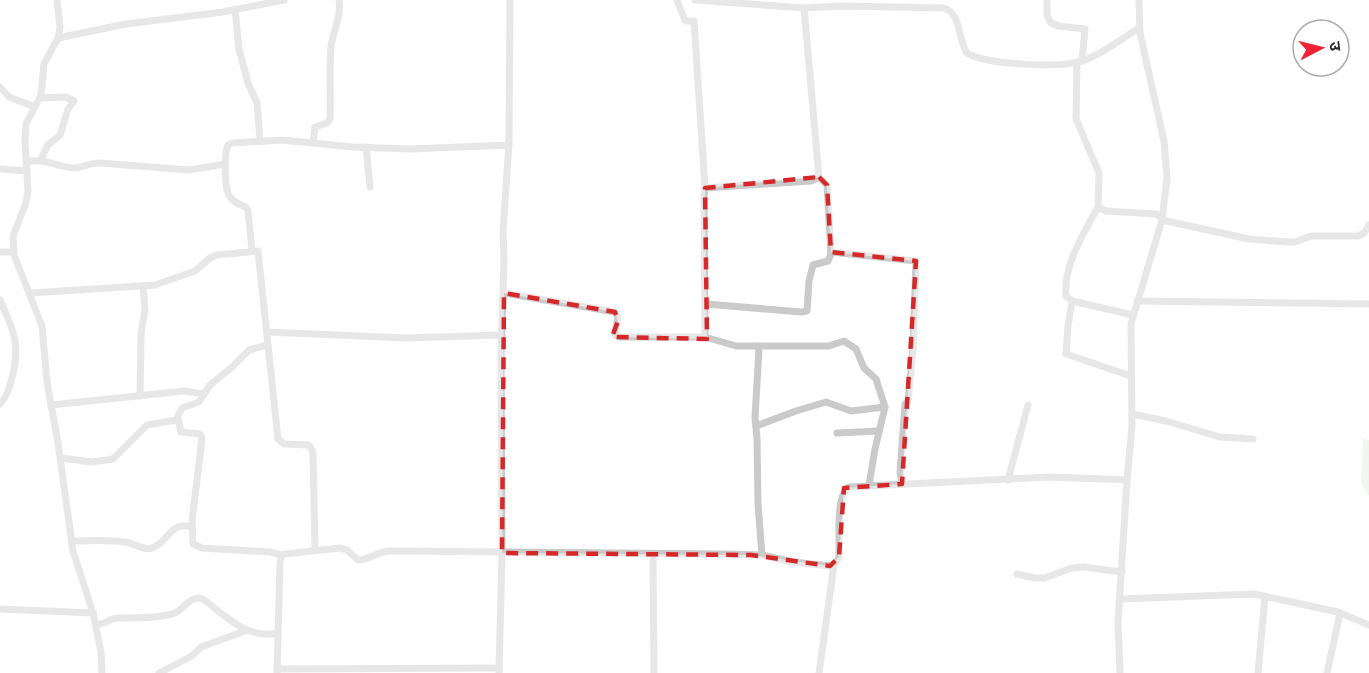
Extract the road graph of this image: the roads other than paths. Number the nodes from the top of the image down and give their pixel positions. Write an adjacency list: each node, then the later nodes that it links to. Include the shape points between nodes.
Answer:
1 (57, 0): 12 (street)
2 (284, 0): 10 (street)
3 (339, 0): 18 (street, via 331,51 330,119 315,127)
4 (510, 0): 19 (street)
5 (677, 0): 28 (street, via 685,21 694,21)
6 (695, 0): 9 (street)
7 (1047, 0): 13 (street, via 1050,22 1085,29)
8 (1139, 0): 11 (street)
9 (804, 8): 13 (street, via 944,8 954,14 964,50 970,56 1017,64); 26 (street)
10 (235, 9): 12 (street); 17 (street, via 239,49 257,103)
11 (1139, 28): 13 (street); 30 (street, via 1166,158)
12 (58, 38): 15 (street, via 44,64)
13 (1080, 62): 29 (street, via 1076,119 1099,173)
14 (0, 87): 16 (street, via 9,97)
15 (40, 98): 16 (street); 21 (street, via 66,97 74,101 66,111 60,135 47,146)
16 (35, 107): 22 (street, via 26,124)
17 (260, 140): 18 (street); 23 (street, via 228,145)
18 (314, 143): 20 (street)
19 (508, 145): 20 (street); 38 (street)
20 (366, 147): 27 (street)
21 (41, 160): 22 (street); 23 (street, via 77,168 100,162 189,171)
22 (26, 162): 25 (street)
23 (225, 164): 32 (street, via 228,194 248,210)
24 (0, 169): 25 (street)
25 (27, 171): 34 (street, via 27,196 13,236)
26 (819, 177): 28 (street, via 812,181); 35 (street, via 827,185)
27 (370, 188)
28 (705, 188): 42 (street)
29 (1098, 207): 30 (street, via 1156,214); 40 (street, via 1069,269 1065,289)
30 (1162, 219): 31 (street, via 1249,238 1288,242 1311,236 1358,236); 41 (street)
31 (1369, 225)
32 (252, 250): 36 (street, via 217,255 195,272); 45 (street, via 259,253)
33 (0, 252): 34 (street)
34 (13, 252): 37 (street)
35 (831, 252): 42 (street, via 828,261 813,265 805,312); 66 (street, via 916,261)
36 (143, 287): 37 (street); 52 (street)
37 (30, 293): 54 (street, via 42,326)
38 (504, 293): 46 (street); 47 (street, via 615,312 615,333 620,337)
39 (0, 300): 53 (street, via 17,349 9,392)
40 (1072, 301): 44 (street); 50 (street, via 1066,354)
41 (1137, 301): 43 (street); 44 (street)
42 (706, 304): 47 (street)
43 (1369, 304)
44 (1133, 315): 50 (street)
45 (267, 332): 46 (street, via 405,338); 48 (street)
46 (502, 335): 71 (street)
47 (705, 337): 49 (street, via 736,346)
48 (268, 345): 51 (street, via 249,350); 70 (street, via 279,441 308,445 313,453)
49 (756, 346): 56 (street, via 829,346 848,342 876,379); 59 (street, via 760,358)
50 (1131, 376): 57 (street)
51 (204, 394): 52 (street, via 184,391); 58 (street, via 199,402 182,408)
52 (140, 396): 54 (street)
53 (0, 404)
54 (51, 405): 63 (street)
55 (1029, 405): 64 (street)
56 (885, 407): 59 (street, via 851,411 826,402); 60 (street)
57 (1132, 414): 62 (street, via 1221,437); 65 (street)
58 (178, 418): 63 (street, via 147,425 113,459 86,462); 68 (street, via 181,432 200,434 202,438)
59 (756, 426): 74 (street)
60 (879, 431): 61 (street); 67 (street)
61 (837, 433)
62 (1253, 439)
63 (61, 458): 69 (street)
64 (1008, 480): 65 (street); 66 (street)
65 (1127, 480): 76 (street)
66 (902, 484): 67 (street)
67 (870, 485): 75 (street, via 849,487 843,492 839,557)
68 (192, 526): 69 (street, via 175,528 150,548 121,542); 73 (street, via 192,541 198,547)
69 (72, 542): 81 (street)
70 (315, 550): 71 (street, via 344,549 358,560 388,551); 73 (street)
71 (502, 553): 72 (street); 88 (street)
72 (653, 554): 74 (street); 91 (street)
73 (282, 555): 86 (street)
74 (762, 555): 75 (street)
75 (834, 565): 92 (street)
76 (1122, 572): 77 (street, via 1083,567 1044,578); 79 (street)
77 (1017, 574)
78 (1265, 596): 79 (street); 82 (street); 94 (street)
79 (1120, 600): 93 (street)
80 (0, 609): 81 (street)
81 (93, 613): 83 (street)
82 (1340, 613): 84 (street); 95 (street)
83 (96, 624): 85 (street, via 116,618 171,614 198,598); 89 (street)
84 (1369, 625)
85 (245, 631): 86 (street); 90 (street, via 201,647)
86 (278, 633): 87 (street)
87 (277, 671): 88 (street)
88 (499, 671)
89 (102, 673)
90 (159, 673)
91 (654, 673)
92 (819, 673)
93 (1119, 673)
94 (1258, 673)
95 (1327, 673)

